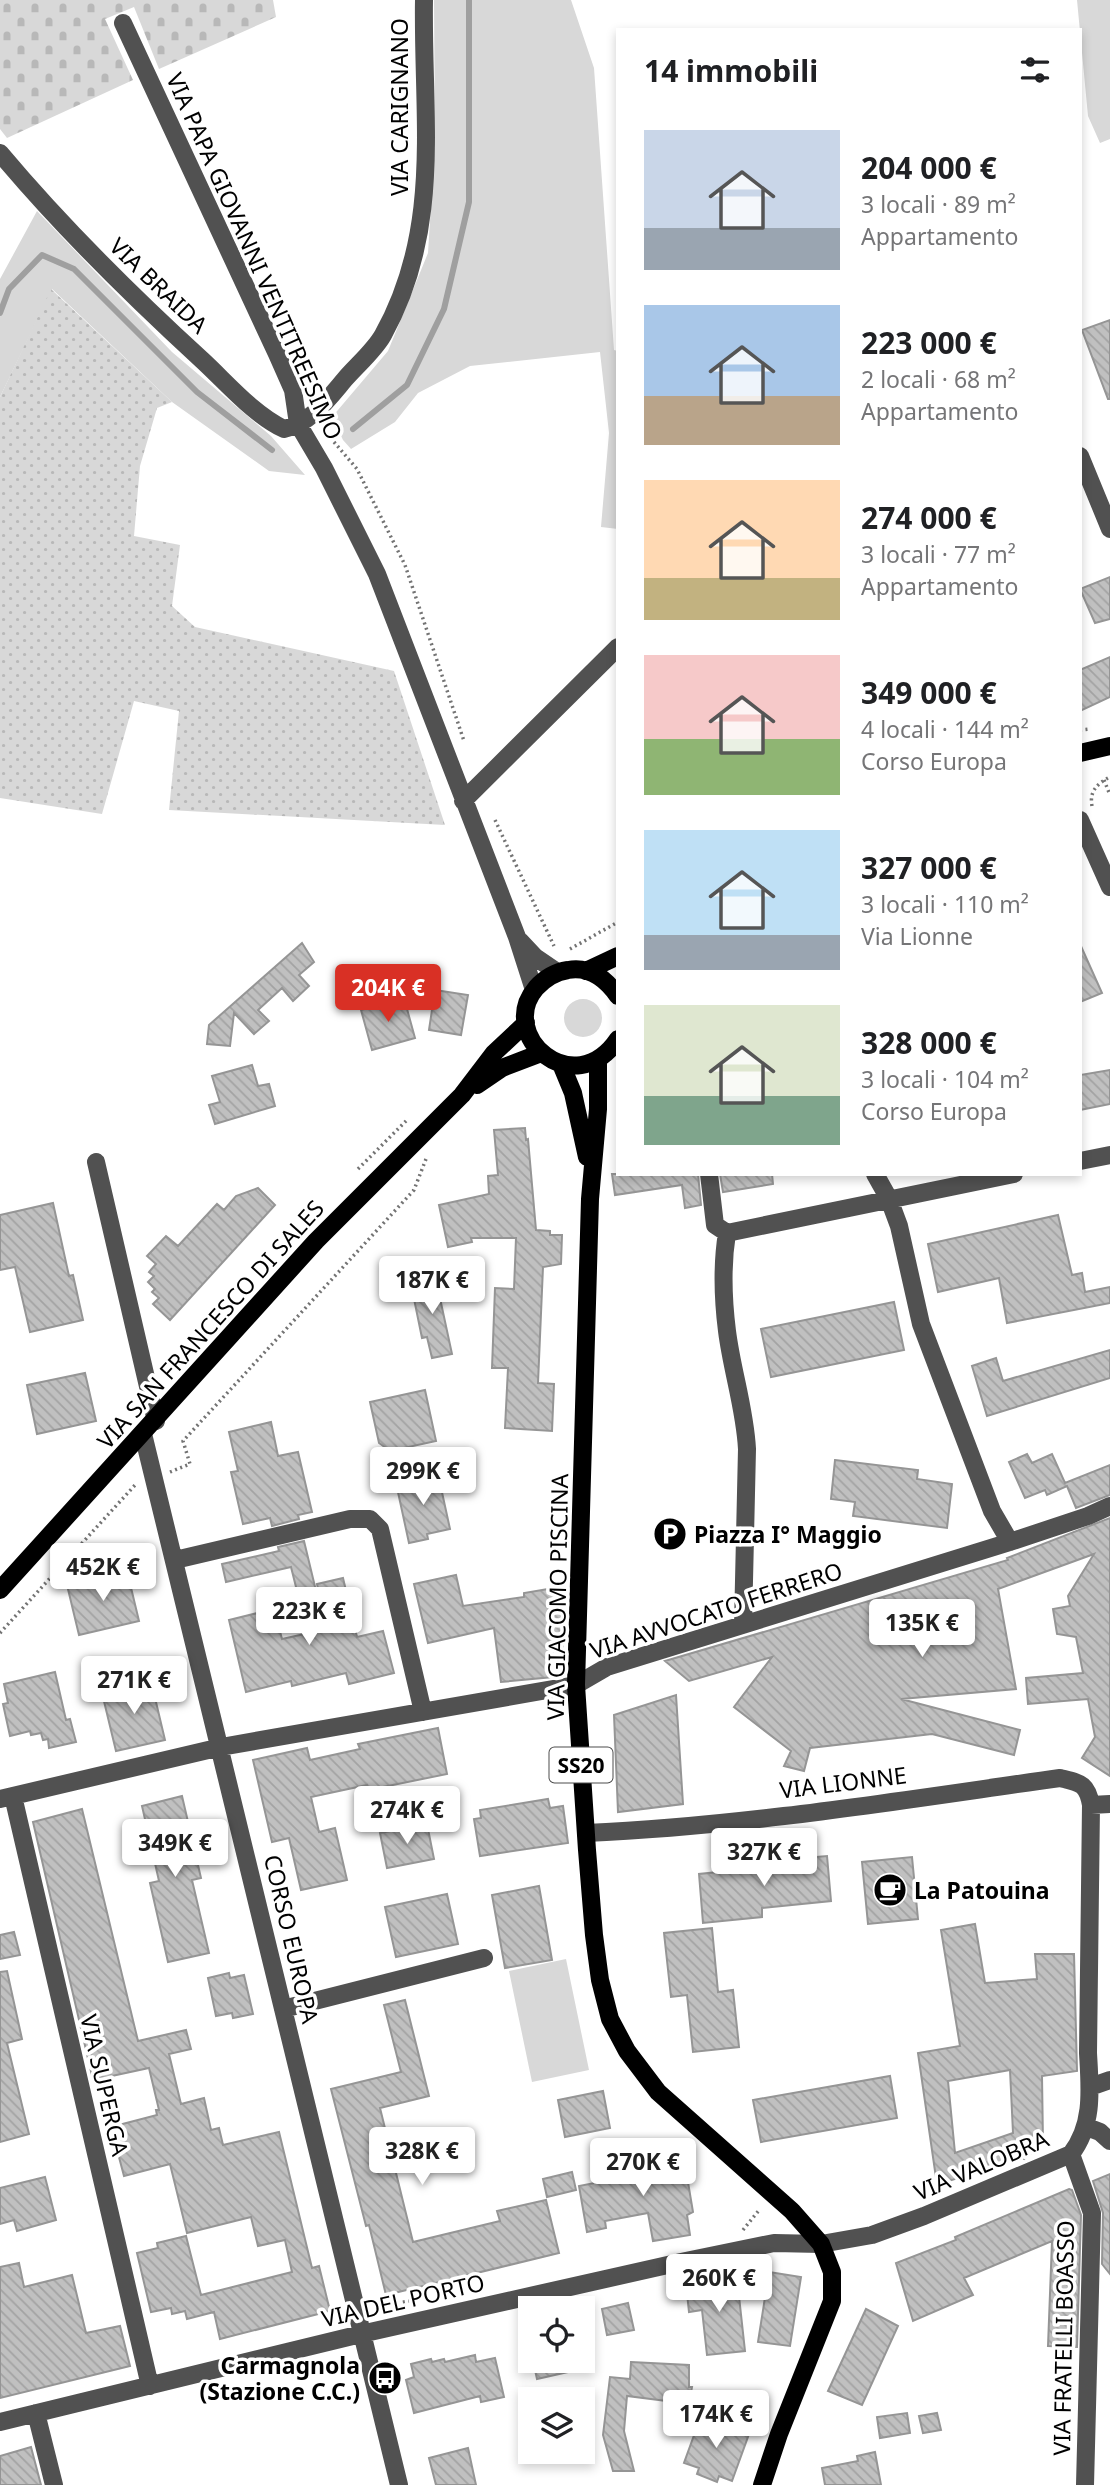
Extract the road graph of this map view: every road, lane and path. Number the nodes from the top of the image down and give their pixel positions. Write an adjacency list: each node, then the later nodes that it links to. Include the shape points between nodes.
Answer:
1 (424, 0): 4 (street, VIA CARIGNANO, via 428,159 424,209 409,275 382,336)
2 (123, 23): 4 (street, VIA PAPA GIOVANNI VENTITREESIMO)
3 (0, 153): 4 (street, VIA BRAIDA, via 144,307 258,412 284,429)
4 (304, 420): 8 (path, via 357,469 387,528 405,565); 14 (street, VIA PAPA GIOVANNI VENTITREESIMO, via 377,574)
5 (1082, 461): 6 (street)
6 (1110, 529)
7 (616, 649): 14 (street)
8 (466, 746)
9 (1110, 746): 10 (main road)
10 (1082, 753)
11 (1110, 777): 12 (path)
12 (1104, 780): 13 (path); 16 (path, via 1090,799 1094,816)
13 (1110, 795)
14 (463, 801): 20 (street, VIA PAPA GIOVANNI VENTITREESIMO)
15 (493, 817): 19 (path, via 555,948 572,949)
16 (1082, 820)
17 (1082, 825): 18 (street)
18 (1110, 887)
19 (616, 923)
20 (517, 937): 23 (street, VIA PAPA GIOVANNI VENTITREESIMO); 24 (street, VIA PAPA GIOVANNI VENTITREESIMO)
21 (616, 957): 22 (main road)
22 (586, 971): 23 (main road); 25 (main road, via 610,984)
23 (557, 972): 24 (main road)
24 (534, 990): 26 (main road)
25 (616, 993)
26 (526, 1023): 28 (main road); 31 (main road, via 494,1053)
27 (616, 1042): 29 (main road)
28 (541, 1053): 30 (main road); 31 (main road, via 502,1068)
29 (598, 1060): 30 (main road, via 586,1065); 39 (main road, VIA GIACOMO PISCINA)
30 (561, 1064): 39 (main road, VIA GIACOMO PISCINA, via 586,1146)
31 (462, 1095): 42 (main road, VIA SAN FRANCESCO DI SALES, via 316,1241)
32 (429, 1151): 43 (path, via 414,1191 183,1441 190,1464)
33 (1110, 1155): 34 (street)
34 (1082, 1161)
35 (96, 1162): 42 (street, CORSO EUROPA)
36 (709, 1176): 41 (street, via 715,1225)
37 (876, 1176): 40 (street)
38 (1004, 1176): 40 (street)
39 (590, 1199): 50 (main road, VIA GIACOMO PISCINA / SS20)
40 (890, 1199): 41 (street); 45 (street, via 921,1324 992,1511)
41 (727, 1233): 48 (street, via 723,1256 727,1331 747,1449)
42 (149, 1427): 43 (street, CORSO EUROPA); 47 (main road, VIA SAN FRANCESCO DI SALES)
43 (154, 1477): 46 (street, CORSO EUROPA); 49 (path, via 136,1483)
44 (1110, 1506): 45 (street, VIA AVVOCATO FERRERO)
45 (1010, 1542): 48 (street, VIA AVVOCATO FERRERO)
46 (175, 1560): 51 (street, via 350,1519 370,1519 380,1529); 52 (street, CORSO EUROPA)
47 (0, 1590)
48 (743, 1625): 50 (street, VIA AVVOCATO FERRERO, via 607,1667)
49 (0, 1633)
50 (576, 1685): 51 (street, VIA AVVOCATO FERRERO); 56 (main road, VIA GIACOMO PISCINA / SS20)
51 (424, 1712): 52 (street, VIA AVVOCATO FERRERO)
52 (221, 1747): 53 (street, VIA AVVOCATO FERRERO); 58 (street, CORSO EUROPA)
53 (7, 1798): 66 (street, VIA SUPERGA)
54 (1110, 1804): 55 (street)
55 (1091, 1805): 56 (street, VIA LIONNE, via 1089,1792 1081,1783 1060,1778 803,1813); 60 (street, VIA VALOBRA)
56 (586, 1833): 64 (main road, VIA GIACOMO PISCINA / SS20, via 600,1980 610,2019 627,2051 658,2092 792,2211)
57 (484, 1958): 58 (street)
58 (283, 2009): 65 (street, CORSO EUROPA)
59 (1110, 2080): 60 (street)
60 (1090, 2087): 61 (street, VIA VALOBRA)
61 (1087, 2127): 62 (street); 63 (street, VIA VALOBRA)
62 (1110, 2141)
63 (1071, 2154): 64 (street, VIA VALOBRA, via 924,2217 872,2235); 72 (street, VIA FRATELLI BOASSO, via 1092,2213)
64 (821, 2244): 65 (street, VIA DEL PORTO, via 774,2243); 71 (main road, SS20, via 832,2272 832,2301)
65 (361, 2334): 66 (street, VIA DEL PORTO); 70 (street, CORSO EUROPA)
66 (150, 2386): 67 (street, VIA DEL PORTO)
67 (36, 2413): 68 (street, VIA DEL PORTO); 69 (street)
68 (0, 2422)
69 (54, 2485)
70 (399, 2485)
71 (762, 2485)
72 (1085, 2485)

